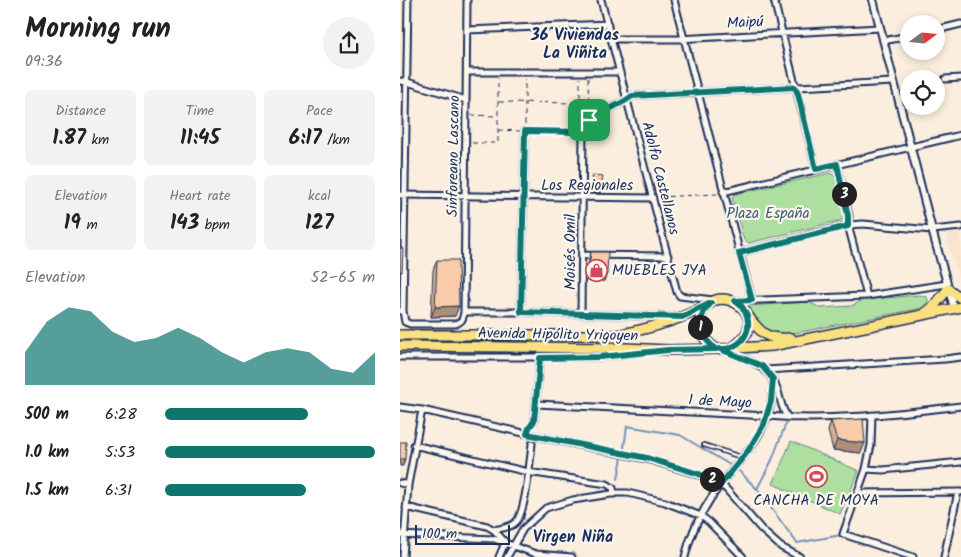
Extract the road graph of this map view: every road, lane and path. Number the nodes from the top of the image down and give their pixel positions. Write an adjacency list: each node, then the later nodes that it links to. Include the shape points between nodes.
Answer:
1 (408, 0): 26 (street)
2 (467, 0): 11 (street, Sinforeano Lascano)
3 (601, 0): 7 (street, Adolfo Castellanos)
4 (674, 0): 13 (street)
5 (774, 0): 12 (street)
6 (873, 0): 9 (street)
7 (608, 24): 11 (street); 15 (street, Adolfo Castellanos)
8 (961, 24): 10 (street)
9 (880, 28): 12 (street, Maipú); 16 (street)
10 (945, 28)
11 (467, 30): 17 (street, Sinforeano Lascano)
12 (782, 32): 13 (street, Maipú); 28 (street)
13 (684, 38): 15 (street, Maipú); 29 (street)
14 (900, 38): 16 (street)
15 (612, 39): 22 (street, Adolfo Castellanos)
16 (883, 41): 27 (street)
17 (466, 72): 18 (street); 30 (street, Sinforeano Lascano)
18 (498, 72): 19 (street); 32 (path)
19 (525, 72): 20 (street); 33 (path)
20 (580, 72): 21 (street); 34 (path)
21 (588, 72): 22 (street); 37 (path)
22 (620, 72): 31 (street, Adolfo Castellanos)
23 (961, 78): 24 (street)
24 (946, 79)
25 (400, 81): 26 (street)
26 (408, 82): 30 (street); 47 (street)
27 (894, 82): 28 (street); 43 (street)
28 (795, 87): 29 (street); 45 (street)
29 (697, 92): 31 (street, via 632,96); 46 (street)
30 (466, 100): 35 (street, Sinforeano Lascano)
31 (628, 100): 37 (street); 51 (street, Adolfo Castellanos)
32 (498, 102): 33 (path); 36 (path)
33 (525, 102): 34 (path); 39 (path)
34 (580, 103): 40 (path)
35 (466, 115): 36 (path); 42 (street, Sinforeano Lascano)
36 (498, 116): 38 (path)
37 (589, 120): 40 (street)
38 (498, 130): 39 (path); 42 (path, via 498,143)
39 (525, 131): 40 (path); 49 (street)
40 (583, 132): 50 (street, Moisés Omil)
41 (961, 135): 43 (street)
42 (466, 142): 48 (street, Sinforeano Lascano)
43 (910, 147): 44 (street); 54 (street)
44 (837, 164): 45 (street); 52 (street)
45 (816, 169): 46 (street)
46 (723, 192): 51 (path); 55 (street)
47 (402, 195): 48 (street, Los Regionales); 65 (street)
48 (465, 196): 49 (street, Los Regionales); 66 (street, Sinforeano Lascano)
49 (524, 197): 50 (street, Los Regionales); 67 (street)
50 (582, 198): 51 (street, Los Regionales); 56 (street, Moisés Omil)
51 (653, 198): 57 (street, Adolfo Castellanos)
52 (848, 226): 54 (street, via 863,224); 55 (street); 59 (street)
53 (961, 227): 54 (street)
54 (932, 230): 58 (street)
55 (739, 253): 61 (street)
56 (583, 256): 57 (street); 68 (street, Moisés Omil)
57 (668, 256): 63 (street, Adolfo Castellanos, via 680,296)
58 (948, 287): 59 (street); 60 (main road); 64 (street); 69 (main road, via 934,306)
59 (867, 296): 61 (street)
60 (961, 298)
61 (752, 300): 62 (street)
62 (735, 301): 63 (main road); 70 (main road)
63 (713, 302): 71 (main road, Avenida Hipólito Yrigoyen); 76 (main road, via 701,315 700,323 704,338)
64 (957, 308): 69 (main road)
65 (402, 311): 66 (street, via 405,322 410,324 456,324 464,318)
66 (464, 312): 67 (street)
67 (521, 312): 68 (street)
68 (582, 314): 71 (street)
69 (923, 314): 73 (main road)
70 (748, 316): 73 (main road, via 764,335 773,338); 75 (main road, via 745,336)
71 (682, 317): 72 (main road, Avenida Hipólito Yrigoyen, via 611,335)
72 (400, 336)
73 (816, 336): 75 (main road, via 772,346)
74 (400, 346): 77 (main road, Avenida Hipólito Yrigoyen)
75 (732, 348): 76 (main road)
76 (718, 349): 77 (main road, Avenida Hipólito Yrigoyen); 81 (street)
77 (668, 350): 80 (street, via 600,357)
78 (400, 357): 80 (street)
79 (961, 357): 81 (street)
80 (540, 358): 83 (street)
81 (766, 370): 82 (street)
82 (773, 379): 88 (street); 89 (street)
83 (536, 404): 88 (street, 1 de Mayo); 90 (street)
84 (400, 407): 86 (street)
85 (961, 407): 87 (street, 1 de Mayo)
86 (422, 410): 91 (street); 93 (street)
87 (872, 415): 89 (street, 1 de Mayo); 97 (street)
88 (768, 416): 89 (street, 1 de Mayo); 95 (street)
89 (788, 418)
90 (534, 421): 91 (lane)
91 (527, 434): 100 (street, via 647,458)
92 (532, 444): 98 (street)
93 (414, 445): 98 (street); 101 (street)
94 (704, 445): 95 (lane)
95 (743, 458): 100 (street)
96 (961, 462): 97 (street)
97 (866, 469): 103 (street)
98 (528, 472): 104 (street, via 607,484 613,488); 107 (street, via 518,521)
99 (400, 483): 101 (street)
100 (721, 484): 106 (street); 117 (street, via 762,530)
101 (408, 485): 105 (street)
102 (960, 492): 103 (street); 119 (street)
103 (858, 493): 118 (street, via 843,534)
104 (614, 494): 106 (street, via 651,498); 110 (street, via 546,508 523,529)
105 (406, 507): 107 (street); 108 (street)
106 (701, 516): 115 (street); 116 (street)
107 (494, 530): 109 (street)
108 (402, 535): 109 (street, via 494,539); 111 (street)
109 (505, 543): 110 (street); 112 (street)
110 (512, 547): 113 (street); 114 (street, via 536,554)
111 (404, 557)
112 (499, 557)
113 (507, 557)
114 (572, 557)
115 (685, 557)
116 (743, 557)
117 (797, 557)
118 (913, 557)
119 (944, 557)

